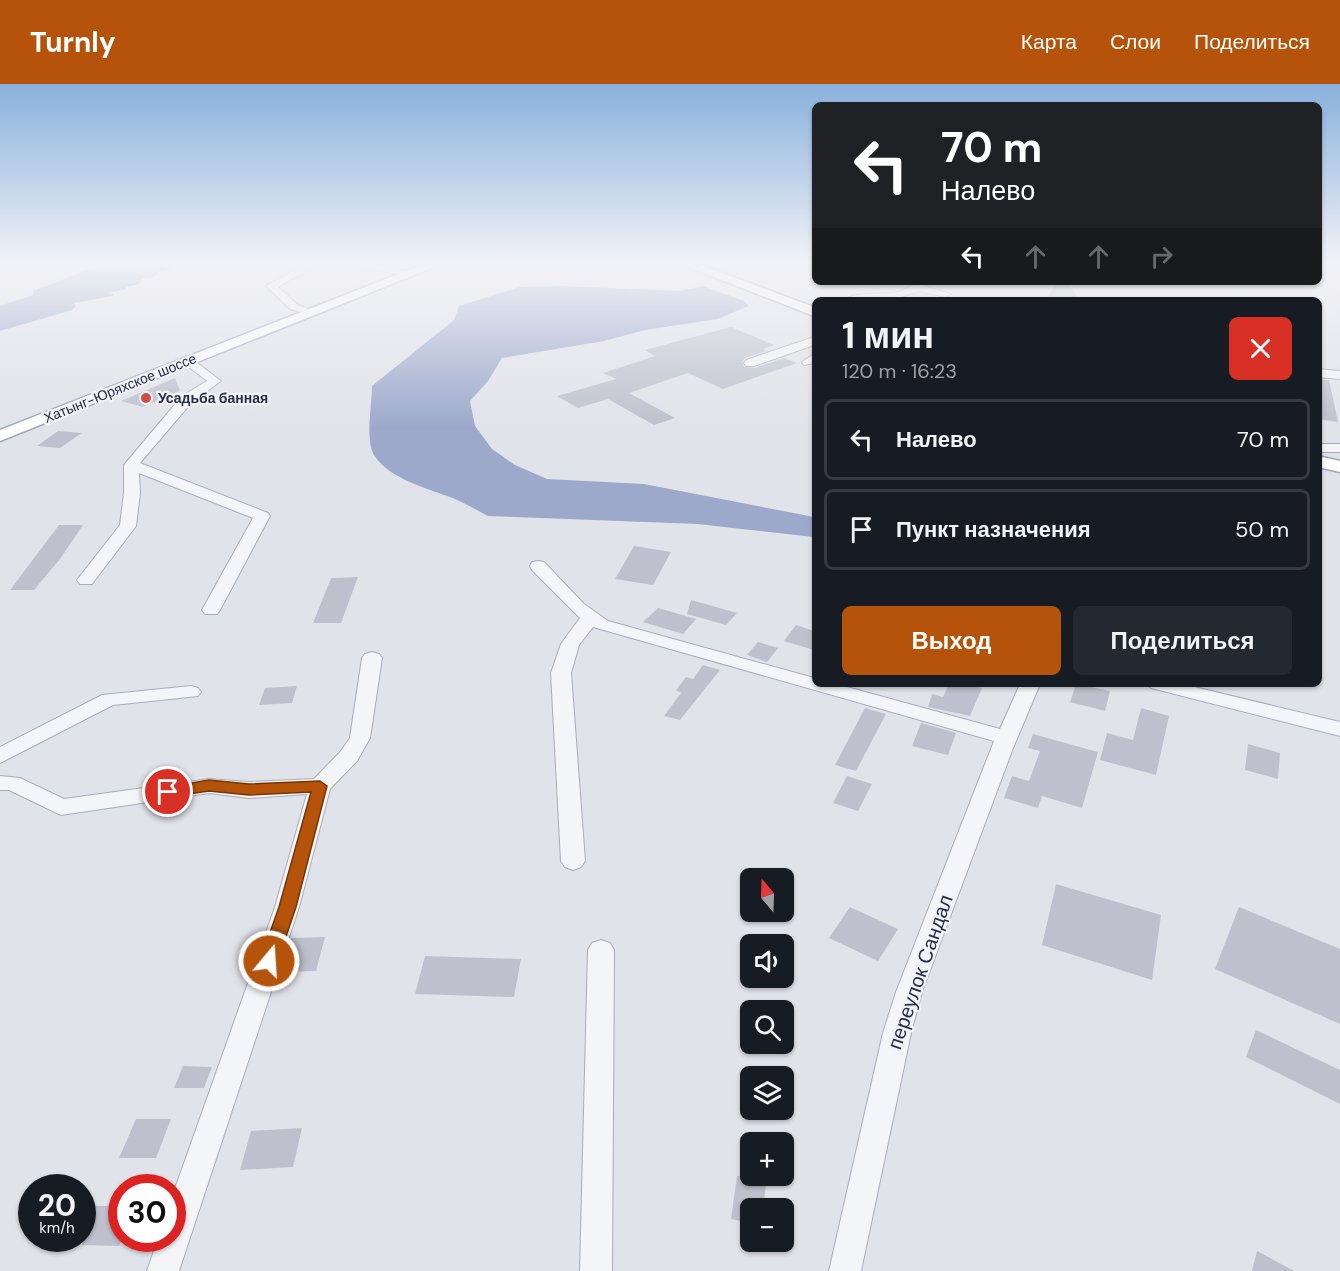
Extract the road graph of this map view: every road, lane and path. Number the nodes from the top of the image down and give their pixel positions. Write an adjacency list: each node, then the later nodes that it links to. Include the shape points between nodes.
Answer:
1 (296, 317): 3 (main road, Хатынг-Юряхское шоссе)
2 (812, 342): 4 (street)
3 (188, 360): 7 (main road, Хатынг-Юряхское шоссе); 11 (street, via 215,381 187,399)
4 (750, 363)
5 (1322, 373): 6 (street)
6 (1340, 375)
7 (0, 436)
8 (1322, 448): 9 (street)
9 (1340, 448)
10 (1322, 462): 12 (main road)
11 (131, 465): 14 (street, via 128,526); 15 (street, via 262,516)
12 (1340, 467)
13 (538, 566): 16 (street)
14 (86, 580)
15 (211, 610)
16 (590, 618): 18 (street, via 623,632); 28 (street, via 570,644 561,673)
17 (372, 658): 27 (street, via 360,738 349,756)
18 (812, 684)
19 (822, 687): 24 (street)
20 (1029, 687): 24 (street, переулок Сандал)
21 (1170, 687): 23 (street)
22 (191, 692): 25 (street, via 109,699)
23 (1340, 729)
24 (1007, 738): 32 (street, переулок Сандал, via 903,1012)
25 (0, 756)
26 (0, 783): 27 (street, via 12,783 61,807 209,786 249,790)
27 (320, 786): 30 (street, via 287,907)
28 (573, 861)
29 (601, 950): 31 (street)
30 (163, 1271)
31 (596, 1271)
32 (845, 1271)

